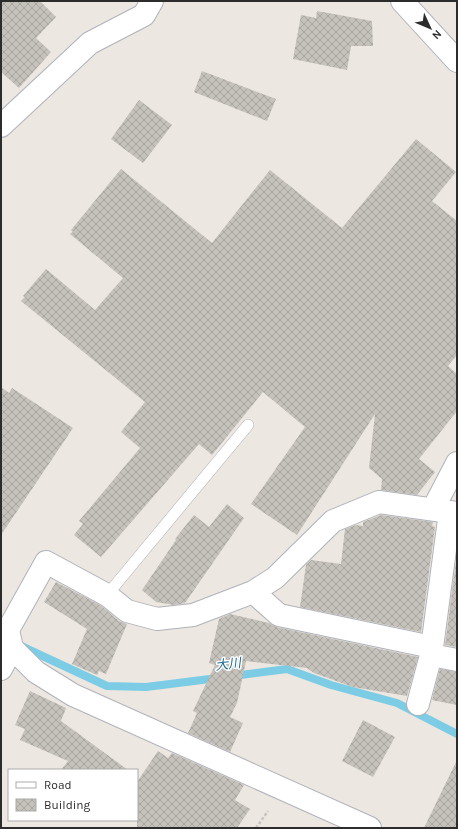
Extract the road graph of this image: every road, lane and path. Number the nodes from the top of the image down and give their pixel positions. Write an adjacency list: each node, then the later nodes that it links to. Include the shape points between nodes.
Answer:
1 (152, 1): 4 (street, via 144,15 90,43)
2 (402, 1): 3 (street)
3 (457, 61)
4 (5, 116)
5 (248, 425): 9 (lane)
6 (457, 463): 7 (street)
7 (447, 511): 8 (street, via 379,502 333,521 276,578); 11 (street)
8 (253, 592): 9 (street, via 192,615 157,619 127,611); 11 (street, via 279,615)
9 (108, 595): 10 (street, via 46,562)
10 (7, 635): 13 (street); 15 (street, via 36,672 73,695)
11 (431, 651): 12 (street); 14 (street)
12 (457, 660)
13 (1, 669)
14 (418, 704)
15 (370, 828)

